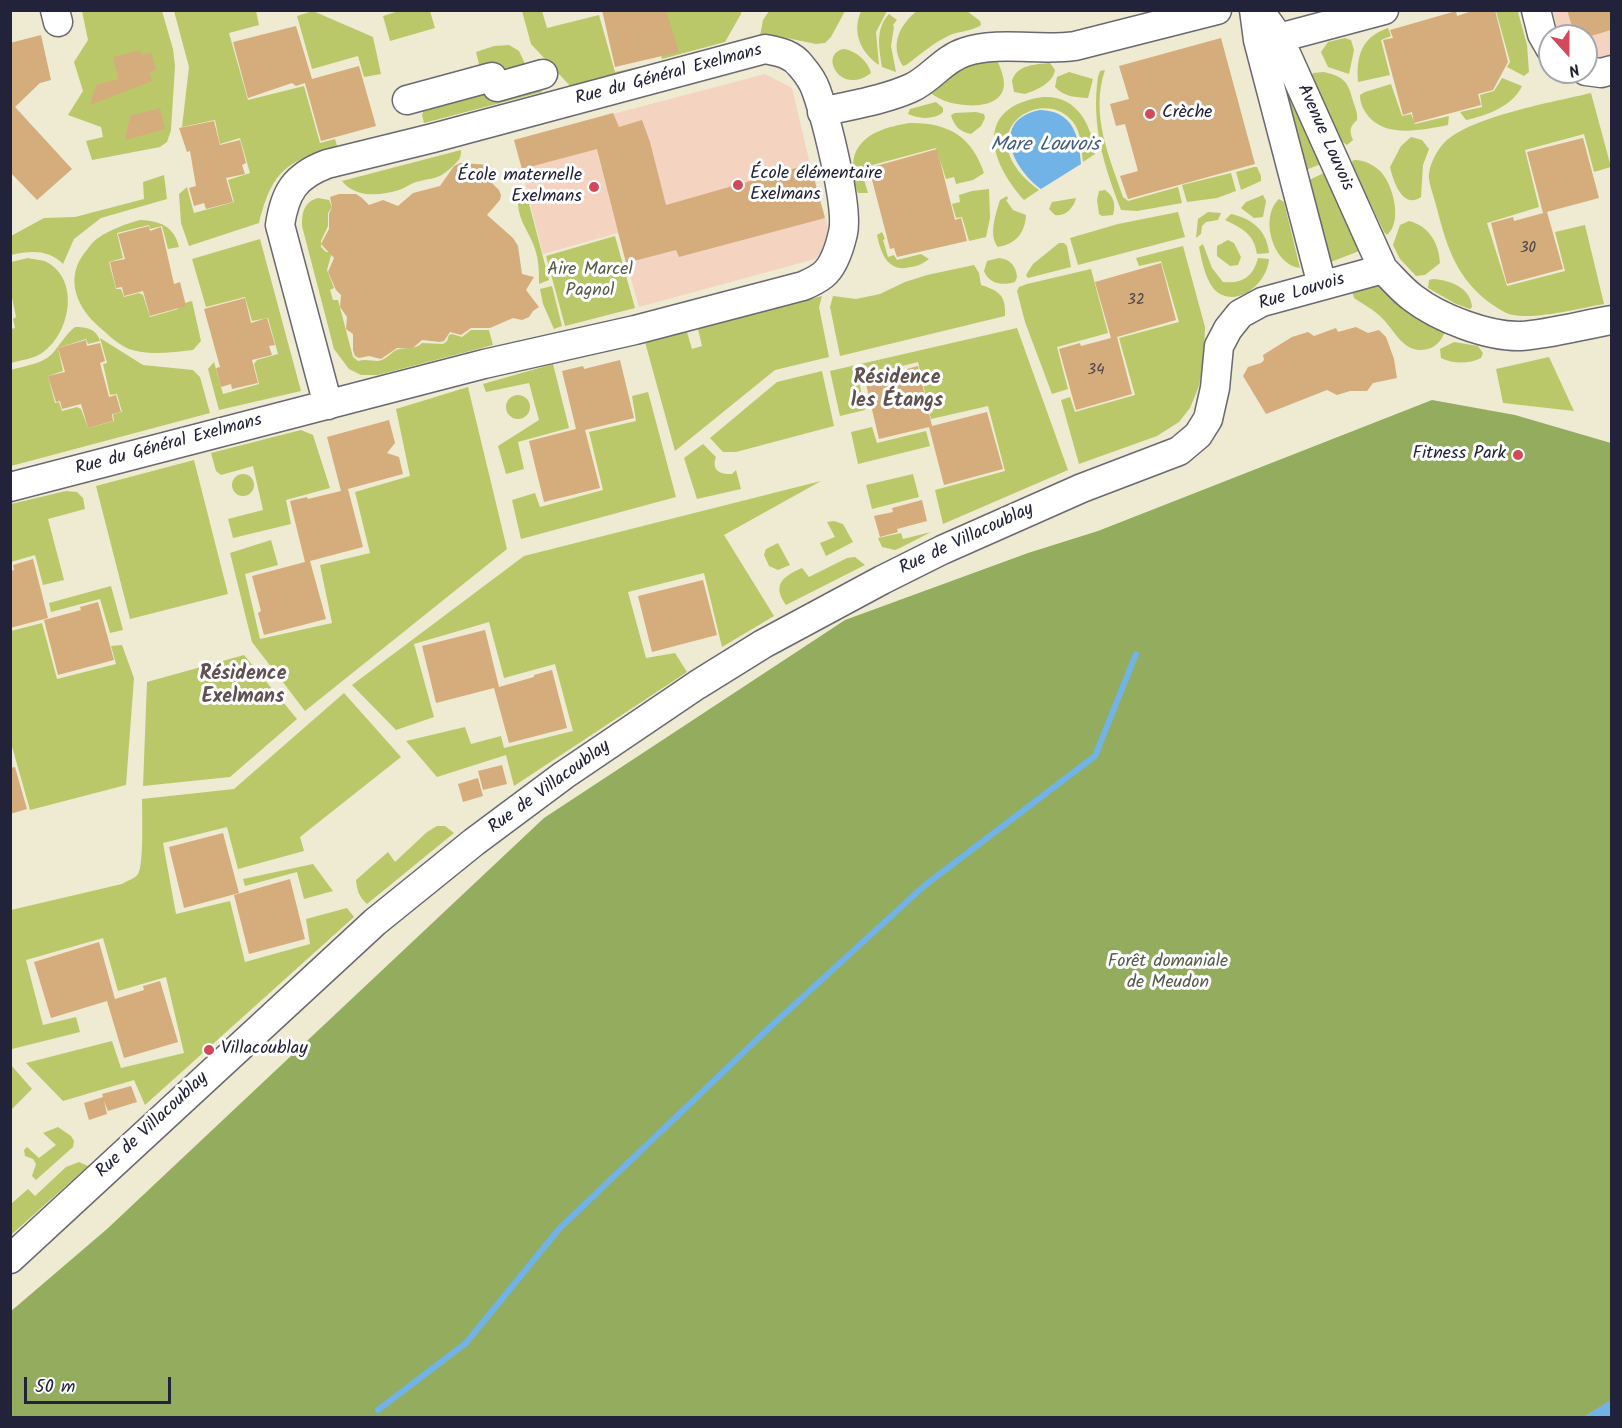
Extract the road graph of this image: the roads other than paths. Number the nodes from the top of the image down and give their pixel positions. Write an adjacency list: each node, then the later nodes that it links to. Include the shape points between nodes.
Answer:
1 (1217, 10): 8 (street, via 1075,46 991,47 965,52 913,87)
2 (1254, 10): 5 (street, Avenue Louvois)
3 (1259, 10): 5 (street, Avenue Louvois)
4 (1384, 10): 5 (street)
5 (1269, 40): 9 (street, Avenue Louvois); 10 (street, Avenue Louvois)
6 (543, 74): 7 (street)
7 (407, 100)
8 (822, 112): 12 (street, Rue du Général Exelmans, via 844,207 844,231 825,274 804,286); 12 (street, Rue du Général Exelmans, via 815,88 800,64 790,55 765,48 311,170 288,195 280,225)
9 (1383, 269): 10 (street, Rue Louvois); 11 (street, via 1412,298 1431,310 1500,334 1536,334)
10 (1322, 285): 13 (street, Rue Louvois, via 1262,302 1240,314 1220,346 1208,419 1198,435)
11 (1611, 320)
12 (328, 405): 14 (street, Rue du Général Exelmans)
13 (1179, 451): 15 (street, Rue de Villacoublay, via 1071,493 882,580 763,644 564,775 375,922)
14 (10, 487)
15 (10, 1259)

